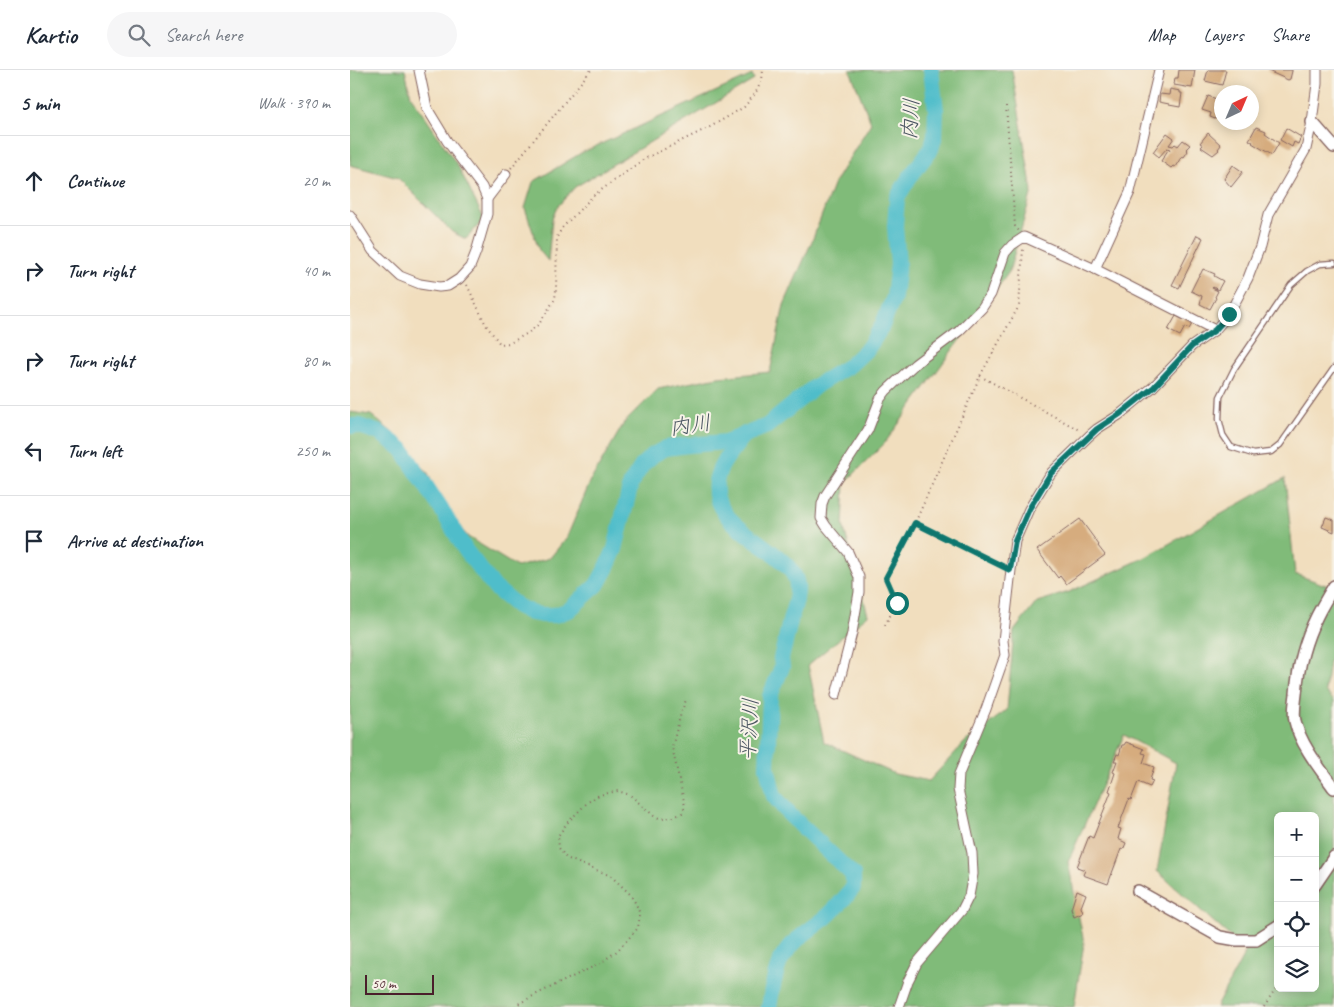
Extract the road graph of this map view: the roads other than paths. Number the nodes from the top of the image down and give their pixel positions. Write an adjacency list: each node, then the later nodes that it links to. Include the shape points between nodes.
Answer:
1 (419, 70): 7 (street, via 427,108)
2 (1159, 70): 10 (street, via 1130,192)
3 (1317, 70): 4 (street)
4 (1312, 122): 5 (street); 11 (street, via 1306,149 1268,214 1248,278 1229,314)
5 (1334, 147)
6 (506, 174): 7 (street)
7 (487, 198): 8 (street, via 487,214 470,267 448,286 420,284 400,276 373,252)
8 (350, 215)
9 (1334, 263): 12 (lane, via 1320,264 1291,286 1234,369 1220,397 1218,419 1223,435 1232,447 1253,454 1271,452 1280,445)
10 (1095, 269): 11 (street); 14 (street, via 1024,237 1004,253 991,294 982,308 960,331 915,364 880,399 868,430 824,496 822,504 821,518 848,552 859,577 852,633)
11 (1215, 330): 20 (street, via 1192,346 1154,387 1089,436 1051,473 1029,509 1015,541 1010,570 1003,641 1005,655 959,774 958,789 972,853 969,896 962,910 917,963)
12 (1334, 368)
13 (1334, 586): 15 (street, via 1306,642 1294,708 1295,722 1303,741)
14 (836, 695)
15 (1334, 788)
16 (1334, 857): 17 (street)
17 (1319, 879)
18 (1138, 891): 19 (street, via 1220,937 1256,940)
19 (1274, 929)
20 (899, 1007)

